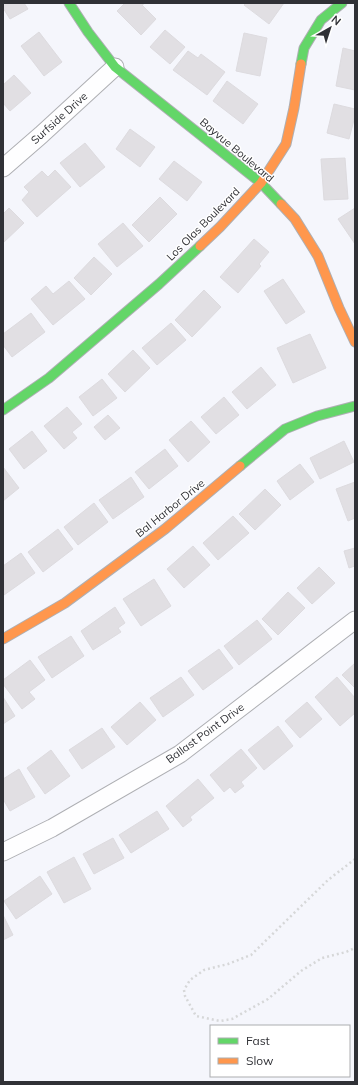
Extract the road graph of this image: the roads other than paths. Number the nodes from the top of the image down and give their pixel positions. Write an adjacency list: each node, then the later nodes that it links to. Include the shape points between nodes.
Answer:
1 (69, 3): 3 (street, Bayvue Boulevard)
2 (342, 3): 5 (street, Los Olas Boulevard, via 321,20 304,48 286,144)
3 (115, 67): 4 (street, Surfside Drive); 5 (street, Bayvue Boulevard)
4 (3, 168)
5 (261, 183): 6 (street, Bayvue Boulevard, via 295,219 318,256); 8 (street, Los Olas Boulevard, via 220,227 159,284 49,378)
6 (355, 342)
7 (355, 406): 10 (street, Bal Harbor Drive, via 317,416 285,429 159,533 65,603)
8 (3, 410)
9 (355, 620): 11 (street, Ballast Point Drive, via 180,754 52,828)
10 (3, 639)
11 (3, 852)

